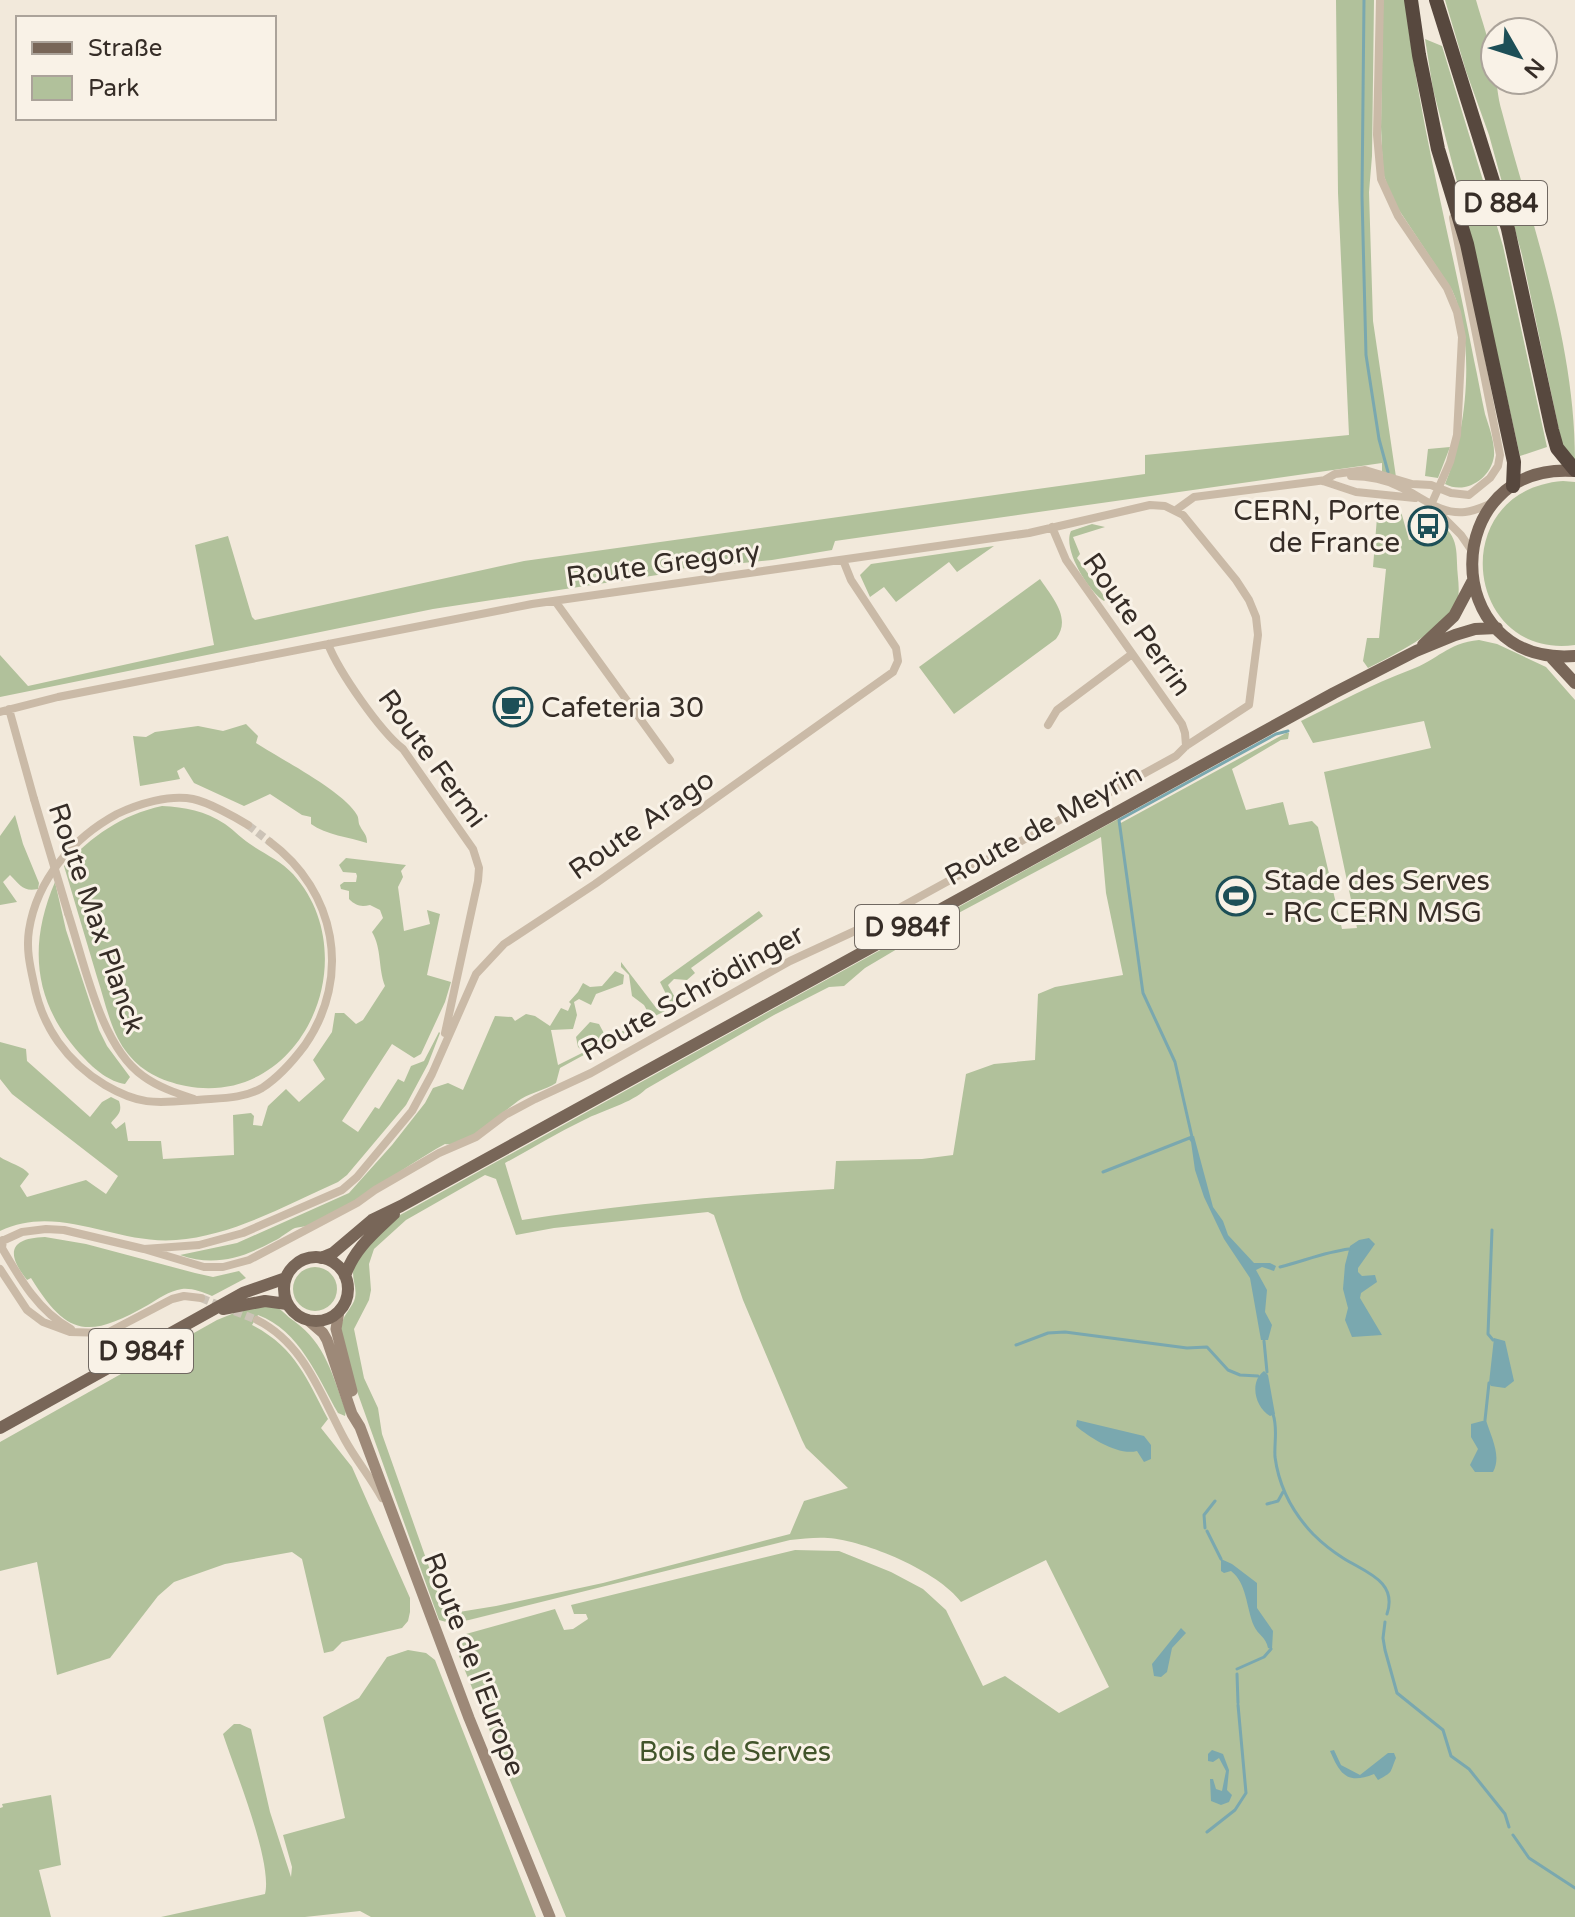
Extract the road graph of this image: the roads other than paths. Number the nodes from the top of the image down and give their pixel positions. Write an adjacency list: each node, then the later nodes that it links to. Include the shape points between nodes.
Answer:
1 (1380, 0): 8 (street, via 1381,179 1398,216 1447,288 1462,337 1457,435)
2 (1411, 0): 4 (highway, D 884)
3 (1436, 0): 5 (highway, D 884, via 1508,229 1557,448)
4 (1445, 180): 7 (highway, D 884, via 1467,244 1514,462); 8 (street, Route Gregory, via 1500,455 1495,472 1473,493 1457,495)
5 (1575, 471): 7 (main road, via 1545,472)
6 (1323, 481): 8 (street, Route Gregory, via 1365,470); 9 (street, Route Gregory, via 1356,492); 9 (street, Route Gregory, via 1364,476); 12 (street, Route Gregory, via 1194,497)
7 (1513, 486): 10 (main road)
8 (1439, 488): 11 (street)
9 (1420, 499): 11 (street, Route Gregory)
10 (1495, 502): 11 (street, Route Gregory, via 1465,512); 14 (main road, via 1481,522)
11 (1431, 505): 14 (street, Route Gregory)
12 (1176, 510): 13 (street, Route Gregory, via 1150,505); 27 (street, Route Schrödinger, via 1236,580 1256,617 1258,635 1249,705)
13 (1052, 527): 15 (street, Route Gregory); 21 (street, Route Perrin, via 1066,560)
14 (1472, 551): 16 (main road)
15 (843, 560): 17 (street, Route Gregory); 31 (street, Route Arago, via 896,648 897,665 888,678 504,944 476,974)
16 (1472, 582): 18 (main road); 20 (main road, Route de Meyrin / D 984f, via 1454,616)
17 (555, 601): 19 (street, Route Gregory); 28 (street)
18 (1497, 628): 20 (main road, Route de Meyrin / D 984f, via 1466,631); 22 (main road, via 1520,646)
19 (328, 644): 25 (street, Route Gregory); 31 (street, Route Fermi, via 477,859 478,881)
20 (1416, 651): 33 (main road, Route de Meyrin / D 984f)
21 (1132, 654): 26 (street, via 1057,710); 27 (street, Route Perrin, via 1182,724)
22 (1550, 656): 23 (main road); 24 (main road)
23 (1575, 656)
24 (1575, 683)
25 (4, 710): 32 (street, Route Max Planck, bridge, via 106,1030 142,1076)
26 (1048, 725)
27 (1186, 746): 35 (street, Route Schrödinger, via 1047,827 505,1115 476,1137 249,1260 204,1267)
28 (670, 760)
29 (248, 825): 32 (street, via 194,799 157,801 122,812 85,833 58,863 29,930 29,962 42,1015 74,1061 106,1085 142,1102)
30 (270, 842): 32 (street, via 293,859 324,917 333,949 323,1012 307,1041 262,1088)
31 (443, 1046): 35 (street, via 412,1111 342,1190 220,1241)
32 (196, 1100)
33 (401, 1206): 36 (main road, Route de Meyrin / D 984f, via 372,1220); 38 (main road, Route de Meyrin / D 984f, via 363,1243)
34 (1, 1241): 35 (street, via 46,1229); 46 (street, via 13,1268 43,1308)
35 (144, 1249)
36 (321, 1258): 38 (main road); 39 (main road, via 298,1263)
37 (0, 1269): 46 (street, via 35,1317)
38 (345, 1276): 42 (main road, via 347,1292)
39 (286, 1278): 41 (main road); 43 (main road, D 984f, via 243,1293)
40 (201, 1298): 46 (street, via 179,1296 107,1333)
41 (287, 1304): 43 (main road, D 984f, via 265,1301); 45 (main road)
42 (339, 1311): 45 (main road, via 325,1320); 48 (street, Route de l'Europe, via 336,1329)
43 (211, 1313): 49 (main road, D 984f)
44 (257, 1320): 47 (street, via 294,1347)
45 (308, 1320): 48 (street, Route de l'Europe, via 327,1340)
46 (79, 1333)
47 (338, 1425): 48 (street, via 348,1430); 50 (street)
48 (360, 1427): 50 (street, Route de l'Europe)
49 (0, 1428)
50 (395, 1520): 51 (street, Route de l'Europe)
51 (550, 1917)

